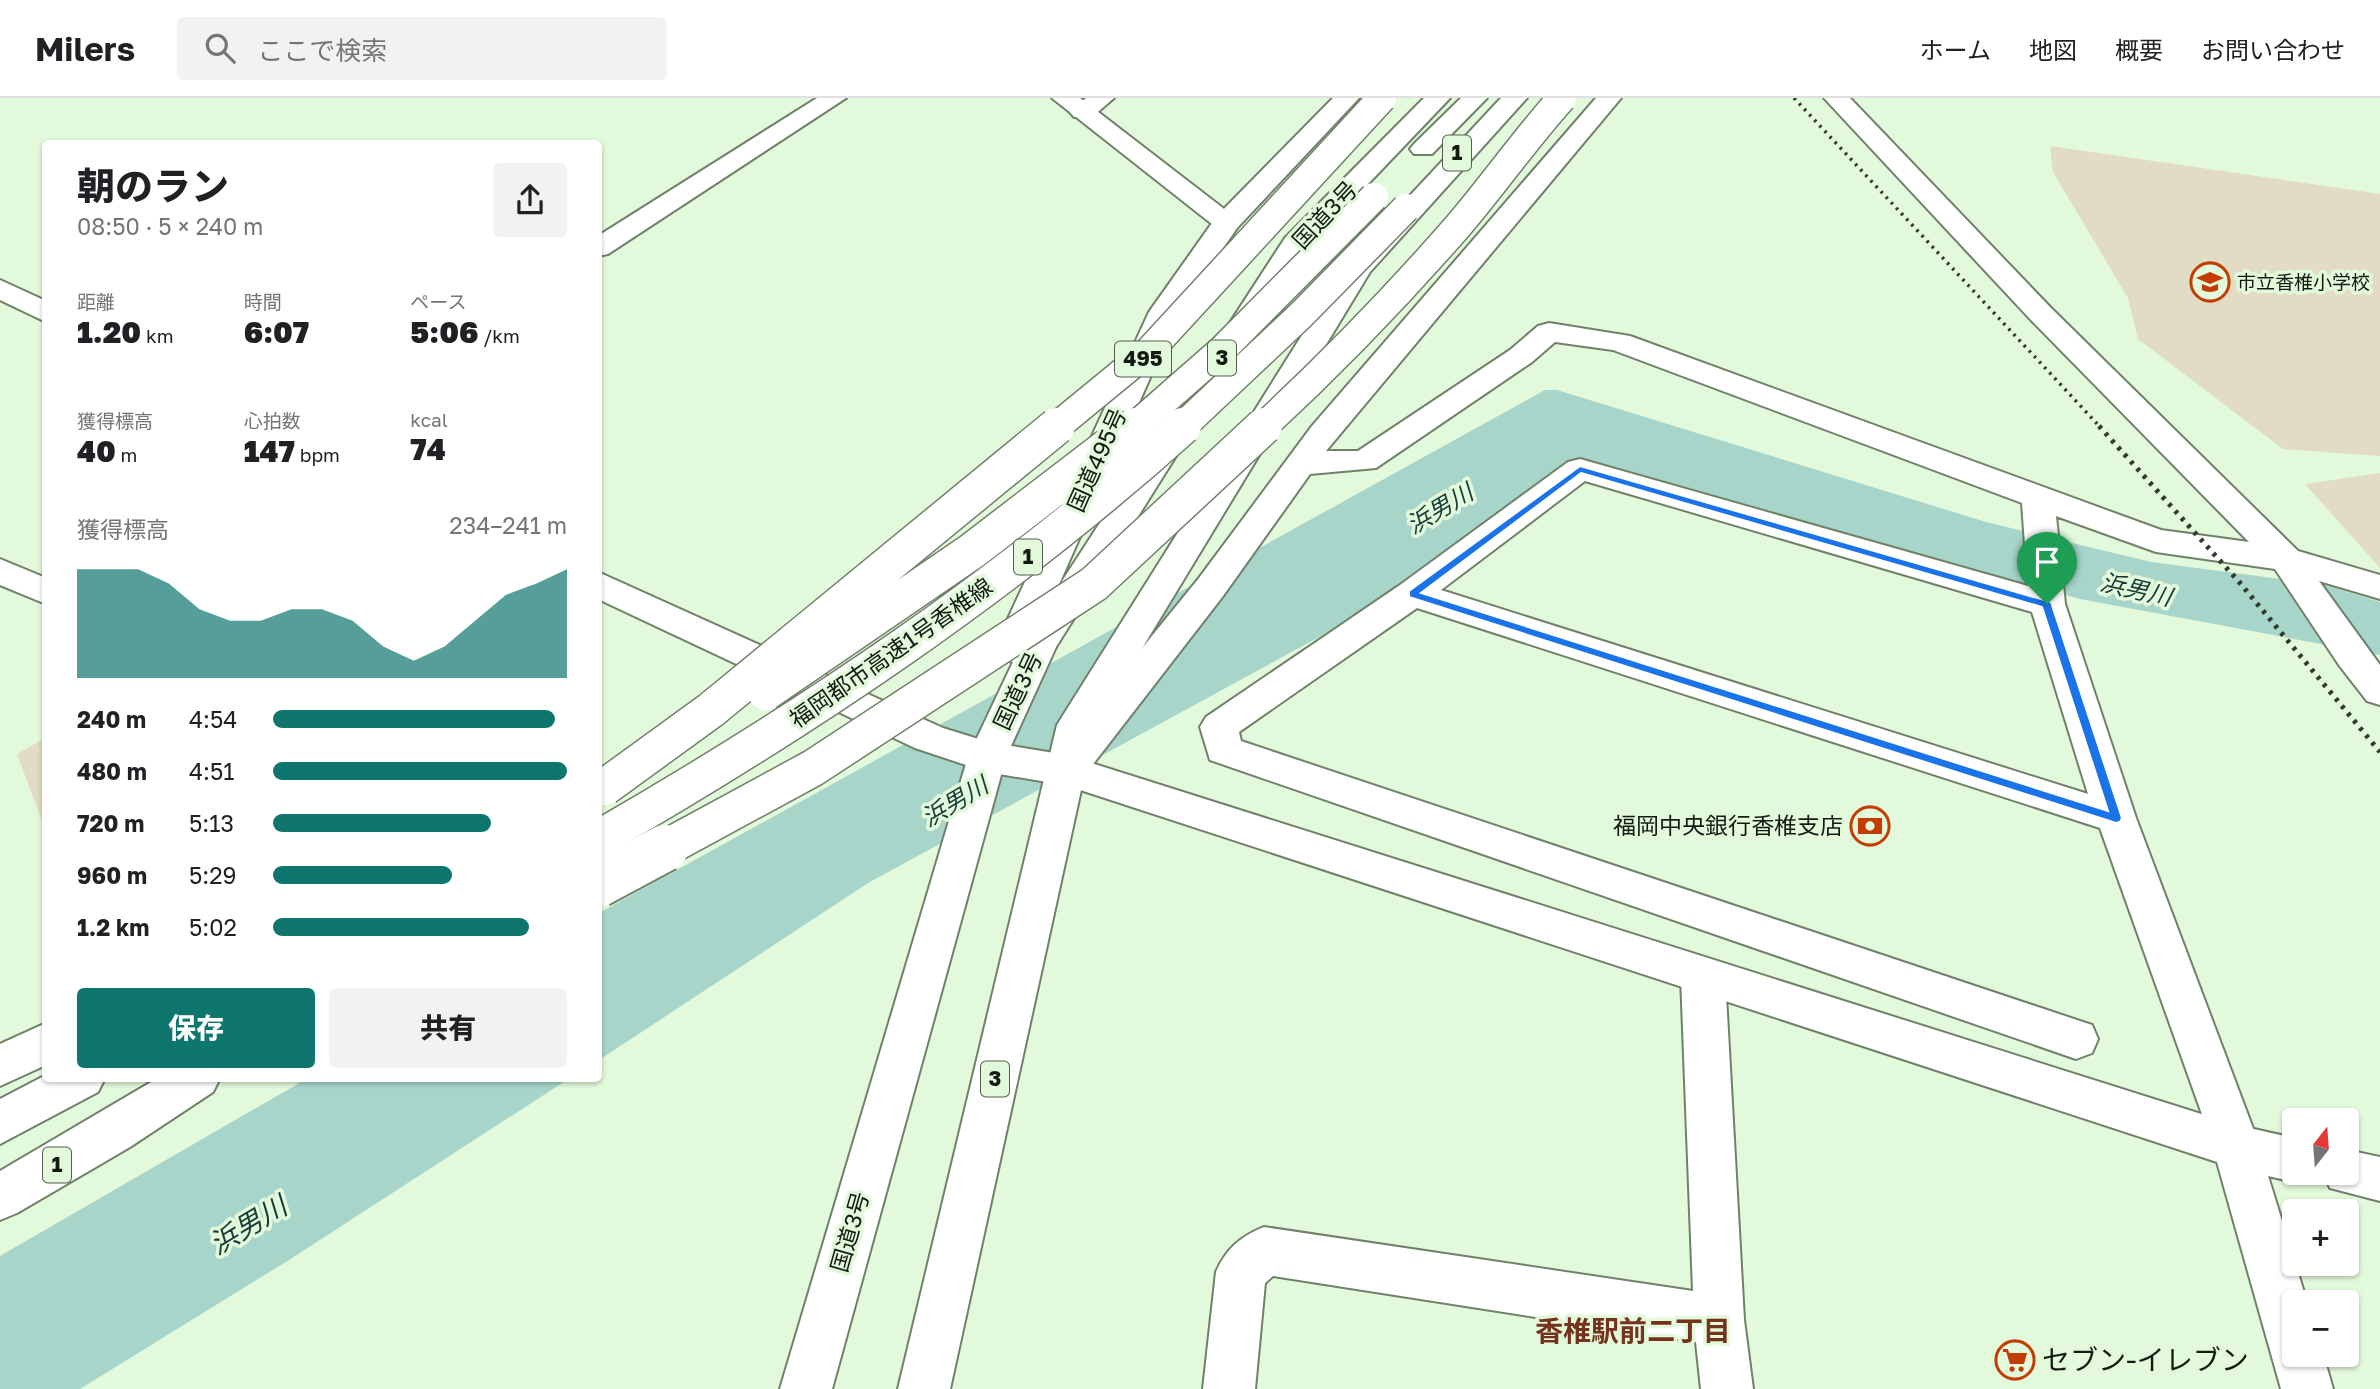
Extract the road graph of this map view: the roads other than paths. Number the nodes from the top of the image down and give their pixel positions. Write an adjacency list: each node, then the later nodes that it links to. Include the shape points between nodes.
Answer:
1 (834, 98): 13 (main road)
2 (1347, 98): 12 (main road, 国道495号 / 495)
3 (1382, 98): 29 (main road, bridge, via 1150,350 711,710)
4 (1438, 98): 27 (main road, 国道3号 / 3, via 1295,244 1039,645)
5 (1475, 98): 30 (main road, 福岡都市高速1号香椎線 / 1, bridge, via 1251,321 1170,396 1072,476 843,642 760,696)
6 (1508, 98): 33 (main road, 福岡都市高速1号香椎線 / 1, bridge, via 1285,332 1202,410 1031,555 799,718)
7 (1515, 98): 28 (main road, 3, via 1357,268 1076,725)
8 (1562, 98): 34 (main road, bridge, via 1459,225 1303,390 1094,583 813,768)
9 (1609, 98): 16 (main road, via 1323,433)
10 (1836, 98): 18 (main road)
11 (1083, 103): 12 (main road)
12 (1227, 222): 27 (main road, 国道495号 / 495, via 1164,312 1006,663)
13 (602, 245)
14 (0, 289): 15 (main road)
15 (42, 311)
16 (1301, 465): 17 (main road, via 1365,461 1521,356 1549,332 1619,342); 28 (main road)
17 (2038, 499): 18 (main road, via 2156,541); 24 (main road)
18 (2286, 559): 21 (main road); 26 (main road)
19 (0, 571): 22 (main road)
20 (602, 586): 25 (main road)
21 (2380, 587)
22 (42, 590)
23 (1412, 594): 24 (main road, via 1580,469); 32 (main road); 36 (main road, via 1219,727 1224,750)
24 (2047, 604): 32 (main road)
25 (798, 679): 27 (main road, via 929,738); 31 (main road)
26 (2380, 691)
27 (987, 757): 28 (main road); 52 (main road, 国道3号 / 3)
28 (1066, 770): 35 (main road); 53 (main road, 3)
29 (602, 783)
30 (602, 783)
31 (602, 783)
32 (2116, 818): 44 (main road)
33 (602, 837)
34 (602, 882)
35 (1703, 977): 44 (main road); 50 (main road)
36 (2076, 1039)
37 (42, 1045): 38 (main road)
38 (0, 1066)
39 (75, 1082): 42 (main road)
40 (191, 1082): 43 (main road, 1)
41 (211, 1082): 43 (main road)
42 (0, 1123)
43 (113, 1132): 48 (main road, 1)
44 (2236, 1147): 45 (main road); 49 (main road)
45 (2282, 1157)
46 (2359, 1175): 47 (main road)
47 (2380, 1180)
48 (0, 1197)
49 (2282, 1304)
50 (1719, 1320): 54 (main road, via 1264,1251 1241,1272); 55 (main road)
51 (2301, 1367): 56 (main road)
52 (806, 1389)
53 (924, 1389)
54 (1230, 1389)
55 (1727, 1389)
56 (2307, 1389)

